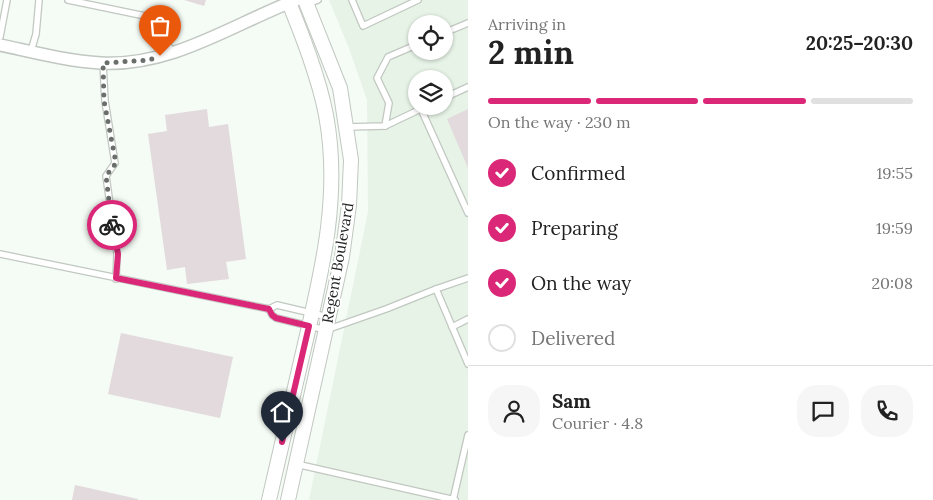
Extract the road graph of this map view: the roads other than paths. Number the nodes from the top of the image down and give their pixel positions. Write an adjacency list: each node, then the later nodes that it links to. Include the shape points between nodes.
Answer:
1 (6, 0): 9 (lane)
2 (39, 0): 12 (lane)
3 (68, 0): 13 (lane, via 150,17)
4 (352, 0): 5 (lane, via 363,26)
5 (418, 0)
6 (300, 1): 13 (street); 20 (street, Regent Boulevard, via 340,88); 27 (street, Regent Boulevard, via 326,117 330,152 330,221)
7 (468, 23): 8 (lane)
8 (453, 29)
9 (0, 37)
10 (0, 44): 12 (street)
11 (408, 48): 19 (lane, via 388,56 377,78 389,103)
12 (31, 51): 14 (street, via 74,61)
13 (172, 52): 14 (street, via 149,60)
14 (103, 63): 23 (lane, via 104,101 116,163 106,176 118,254)
15 (468, 87): 16 (lane)
16 (453, 94)
17 (409, 115): 19 (lane)
18 (427, 115): 21 (lane)
19 (385, 126): 20 (lane)
20 (347, 127): 29 (street, Regent Boulevard, via 351,160 349,205 342,257)
21 (468, 213)
22 (0, 254): 23 (lane)
23 (116, 278): 26 (lane)
24 (468, 278): 25 (lane)
25 (436, 289): 29 (lane, via 386,309); 30 (lane)
26 (269, 309): 27 (lane, via 277,305); 27 (lane, via 276,318)
27 (311, 319): 29 (lane); 29 (lane); 34 (street, Regent Boulevard)
28 (468, 319): 30 (lane)
29 (327, 323): 33 (street, Regent Boulevard)
30 (452, 327): 31 (lane)
31 (468, 364)
32 (468, 435): 36 (lane)
33 (296, 464): 35 (street, Regent Boulevard); 36 (lane)
34 (269, 500)
35 (288, 500)
36 (454, 500)

